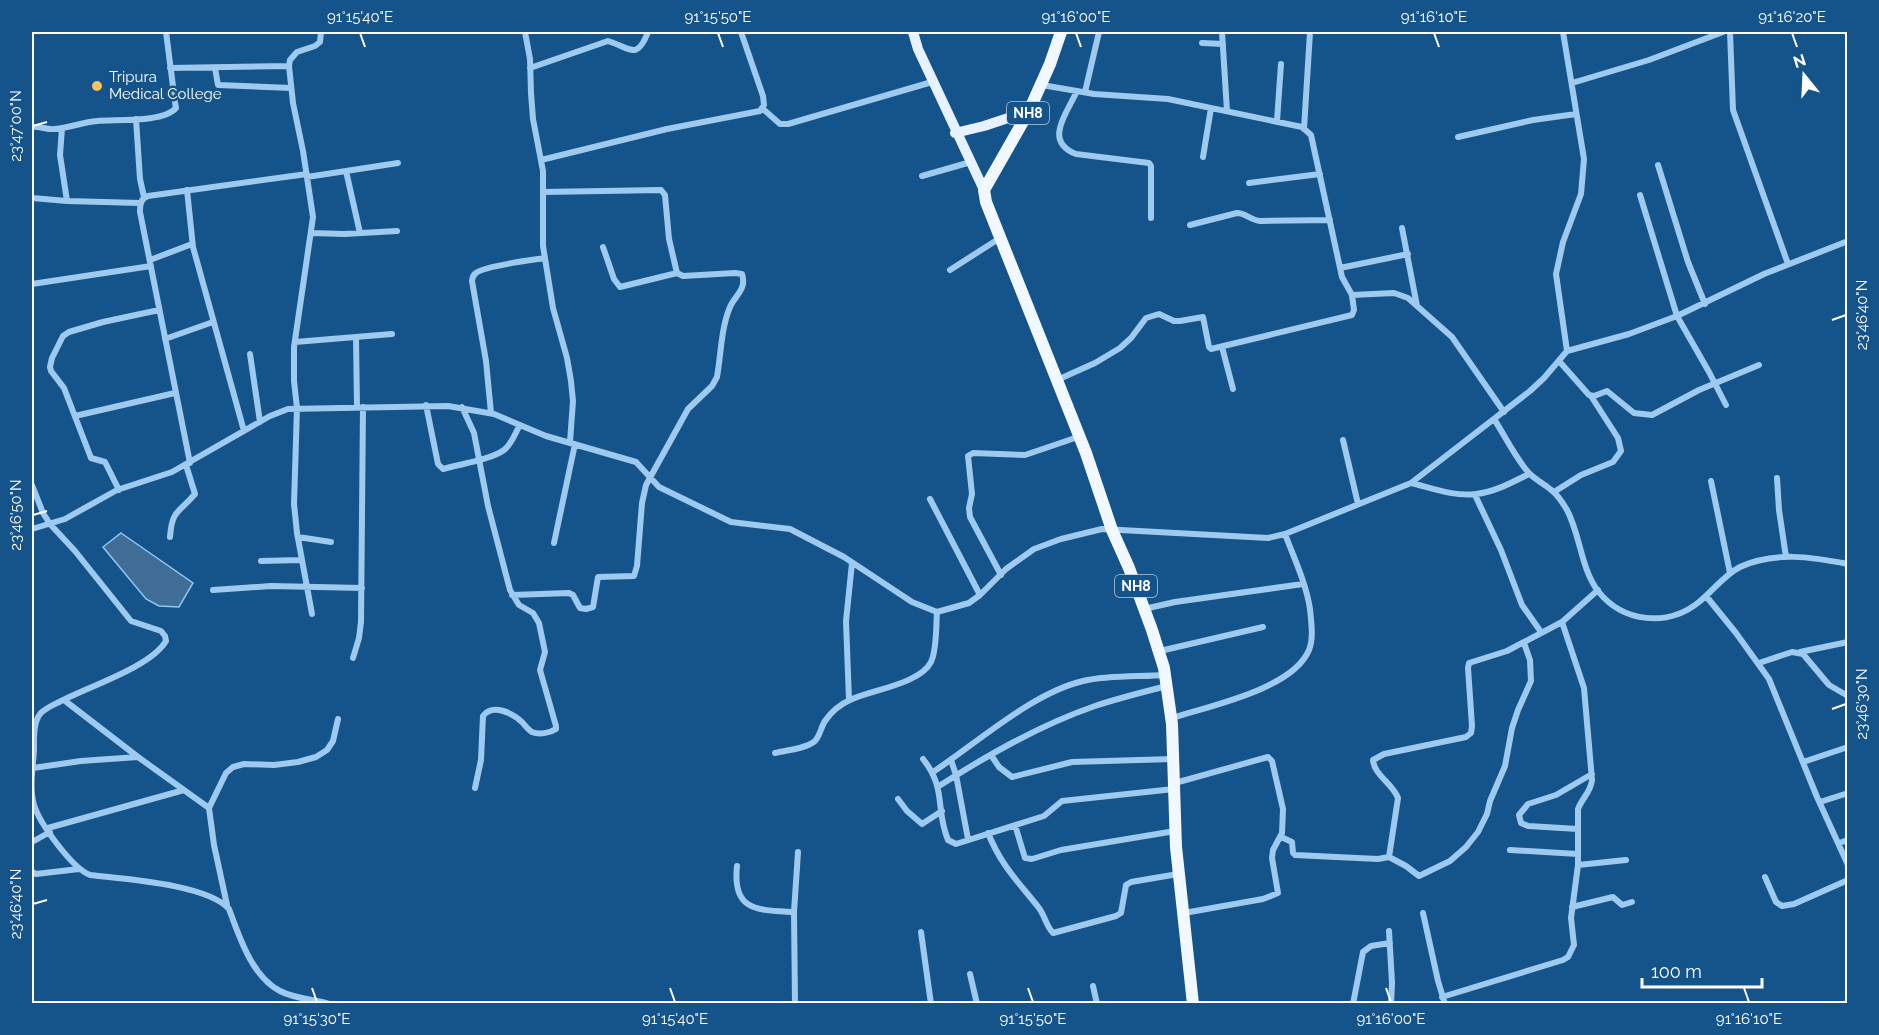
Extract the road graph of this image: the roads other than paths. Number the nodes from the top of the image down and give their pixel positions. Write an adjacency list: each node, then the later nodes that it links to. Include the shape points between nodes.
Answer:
1 (166, 32): 18 (street)
2 (321, 32): 17 (street, via 321,42 297,52)
3 (525, 32): 20 (street)
4 (648, 32): 20 (street, via 638,49 630,50 608,41)
5 (741, 32): 28 (street, via 763,96)
6 (913, 32): 21 (main road)
7 (1061, 32): 23 (highway, NH8)
8 (1099, 32): 26 (street)
9 (1222, 32): 15 (street)
10 (1310, 32): 36 (street)
11 (1563, 32): 22 (street)
12 (1723, 32): 22 (street, via 1649,60)
13 (1730, 32): 70 (street, via 1733,110)
14 (1202, 44): 15 (street)
15 (1223, 44): 30 (street)
16 (1281, 63): 33 (street)
17 (289, 66): 19 (street); 24 (street)
18 (170, 68): 19 (street); 32 (street, via 176,108 169,114)
19 (215, 68): 24 (street, via 218,85)
20 (530, 68): 40 (street, via 533,119)
21 (932, 82): 28 (street, via 788,124 780,124); 37 (main road)
22 (1572, 82): 31 (street)
23 (1042, 85): 25 (street); 29 (highway, NH8)
24 (291, 88): 46 (street)
25 (1077, 91): 26 (street); 56 (street, via 1059,128 1062,145 1076,154 1149,163)
26 (1085, 92): 27 (street, via 1168,99)
27 (1211, 108): 30 (street); 39 (street)
28 (763, 109): 40 (street)
29 (1029, 111): 37 (main road); 50 (highway, NH8)
30 (1227, 111): 33 (street)
31 (1576, 114): 38 (street); 86 (street, via 1584,159 1581,194 1556,274)
32 (136, 119): 35 (street, via 99,120); 54 (street)
33 (1277, 120): 36 (street)
34 (32, 127): 35 (street)
35 (62, 128): 55 (street, via 60,155)
36 (1304, 129): 45 (street, via 1311,135)
37 (955, 133): 41 (main road)
38 (1458, 137)
39 (1203, 157)
40 (541, 160): 51 (street)
41 (971, 162): 47 (street); 50 (main road)
42 (398, 164): 44 (street)
43 (1658, 165): 76 (street)
44 (346, 171): 46 (street); 62 (street)
45 (1320, 174): 48 (street); 57 (street)
46 (307, 175): 49 (street); 61 (street)
47 (922, 176)
48 (1249, 183)
49 (187, 190): 54 (street); 65 (street)
50 (984, 190): 63 (highway, NH8)
51 (543, 192): 68 (street); 73 (street, via 661,190)
52 (1640, 195): 79 (street)
53 (32, 198): 55 (street)
54 (142, 200): 55 (street); 69 (street, via 140,212)
55 (67, 201)
56 (1151, 218)
57 (1330, 220): 58 (street, via 1260,221 1237,213); 71 (street)
58 (1190, 225)
59 (1402, 228): 67 (street)
60 (397, 231): 62 (street)
61 (311, 233): 62 (street); 84 (street)
62 (360, 233)
63 (1000, 238): 72 (street); 90 (highway, NH8)
64 (1848, 241): 70 (street)
65 (192, 244): 69 (street); 80 (street)
66 (603, 247): 73 (street, via 620,287)
67 (1408, 254): 71 (street); 77 (street)
68 (545, 258): 101 (street, via 473,275); 109 (street, via 571,381)
69 (151, 263): 74 (street); 78 (street)
70 (1788, 264): 76 (street)
71 (1340, 268): 75 (street)
72 (950, 270)
73 (677, 273): 113 (street, via 735,273 742,274 745,281 730,306 717,377 688,409)
74 (32, 284)
75 (1352, 295): 77 (street, via 1394,293); 85 (street, via 1352,315)
76 (1705, 304): 79 (street)
77 (1417, 306): 100 (street, via 1452,337)
78 (159, 310): 83 (street); 102 (street, via 103,322 63,336 50,367)
79 (1677, 316): 86 (street); 91 (street)
80 (213, 322): 83 (street); 106 (street)
81 (392, 334): 82 (street)
82 (356, 337): 84 (street); 97 (street)
83 (165, 339): 93 (street)
84 (295, 342): 99 (street)
85 (1222, 347): 90 (street, via 1209,347 1203,317 1174,321 1153,315 1108,356); 92 (street)
86 (1567, 351): 88 (street)
87 (250, 354): 104 (street)
88 (1558, 361): 94 (street); 100 (street)
89 (1759, 365): 91 (street)
90 (1057, 380): 107 (highway, NH8)
91 (1715, 385): 94 (street, via 1652,414 1634,413 1607,391); 96 (street)
92 (1233, 389)
93 (175, 393): 102 (street); 111 (street)
94 (1591, 396): 119 (street, via 1618,438 1621,451 1613,462)
95 (426, 405): 97 (street); 98 (street); 110 (street, via 439,467)
96 (1726, 405)
97 (360, 407): 99 (street); 140 (street)
98 (462, 407): 101 (street); 110 (street, via 474,433)
99 (297, 408): 104 (street); 128 (street, via 294,504)
100 (1504, 412): 103 (street)
101 (490, 413): 105 (street)
102 (75, 416): 118 (street, via 91,458 105,462)
103 (1494, 419): 112 (street); 116 (street)
104 (260, 422): 106 (street)
105 (520, 425): 109 (street); 110 (street, via 504,450)
106 (244, 430): 111 (street)
107 (1078, 437): 125 (highway, NH8); 137 (street, via 1025,455 968,456 970,517)
108 (1342, 440): 122 (street)
109 (573, 443): 113 (street, via 636,462); 130 (street)
110 (479, 460): 144 (street)
111 (188, 464): 118 (street); 127 (street, via 195,494 175,515)
112 (1529, 474): 119 (street); 120 (street)
113 (651, 477): 134 (street, via 666,491 731,522 790,529); 144 (street, via 642,503 634,576 598,577 596,601 586,609 580,608 570,593)
114 (1777, 478): 131 (street)
115 (1711, 481): 136 (street)
116 (1411, 483): 120 (street); 122 (street)
117 (32, 485): 123 (street)
118 (119, 490): 123 (street)
119 (1554, 492): 142 (street, via 1569,515)
120 (1475, 495): 151 (street, via 1522,605)
121 (930, 499): 143 (street)
122 (1358, 504): 126 (street)
123 (50, 524): 124 (street); 160 (street, via 131,621 161,631 166,642 132,668)
124 (32, 529)
125 (1112, 530): 126 (street, via 1268,538); 137 (street, via 1093,531 1047,544 1022,557); 146 (highway, NH8)
126 (1286, 534): 138 (street)
127 (170, 537)
128 (298, 537): 129 (street); 132 (street)
129 (331, 542)
130 (554, 543)
131 (1786, 557): 135 (street, via 1814,557); 136 (street, via 1754,562)
132 (301, 560): 133 (street); 139 (street)
133 (261, 561)
134 (852, 563): 147 (street, via 912,602); 161 (street, via 846,621)
135 (1848, 564)
136 (1730, 573): 145 (street)
137 (1001, 575): 143 (street)
138 (1303, 584): 146 (street); 162 (street, via 1311,634 1310,648 1303,661 1277,682)
139 (306, 587): 140 (street); 141 (street); 148 (street)
140 (362, 588): 156 (street, via 359,638)
141 (213, 590)
142 (1598, 590): 145 (street, via 1614,605 1646,619 1684,612); 149 (street)
143 (981, 595): 147 (street, via 969,603)
144 (512, 596): 178 (street, via 519,606 537,617 545,652 540,670 556,729 531,732 508,712 486,712)
145 (1706, 596): 157 (street)
146 (1144, 609): 154 (highway, NH8)
147 (937, 612): 161 (street, via 931,663 910,679)
148 (312, 614)
149 (1562, 622): 151 (street); 174 (street, via 1584,688)
150 (1263, 627): 154 (street)
151 (1541, 632): 153 (street)
152 (1848, 642): 155 (street)
153 (1524, 643): 198 (street, via 1531,681 1512,728 1505,766 1478,832 1450,861 1419,876); 198 (street, via 1469,663 1472,726 1466,737 1384,754 1373,760 1398,798)
154 (1160, 651): 158 (highway, NH8)
155 (1800, 652): 157 (street); 159 (street, via 1829,685)
156 (353, 658)
157 (1759, 663): 171 (street)
158 (1167, 681): 162 (highway, NH8); 166 (street, via 1048,725); 170 (street, via 1084,680 1062,687)
159 (1848, 696)
160 (64, 700): 167 (street); 172 (street, via 40,714)
161 (849, 700): 165 (street, via 825,720 816,740)
162 (1172, 718): 169 (highway, NH8)
163 (338, 719): 183 (street, via 333,741 316,756 274,765 233,766)
164 (1848, 747): 171 (street)
165 (776, 753)
166 (991, 755): 169 (street, via 1012,777 1072,762); 175 (street)
167 (138, 758): 172 (street); 179 (street)
168 (923, 759): 173 (street)
169 (1173, 759): 177 (highway, NH8)
170 (951, 760): 173 (street); 175 (street)
171 (1803, 762): 182 (street)
172 (33, 768): 187 (street, via 34,804)
173 (933, 772): 176 (street)
174 (1592, 774): 186 (street, via 1592,786 1578,809); 186 (street, via 1556,795 1528,804 1519,814 1521,823 1528,826)
175 (956, 775): 176 (street); 191 (street)
176 (939, 786): 184 (street)
177 (1174, 786): 185 (street, via 1062,801 1044,816); 188 (highway, NH8); 190 (street, via 1271,758 1282,802)
178 (475, 788)
179 (184, 790): 183 (street); 187 (street)
180 (1848, 793): 182 (street)
181 (898, 799): 184 (street, via 922,824)
182 (1821, 802): 194 (street)
183 (209, 808): 209 (street)
184 (942, 812): 191 (street, via 948,840 956,844)
185 (1015, 825): 188 (street, via 1025,858 1032,859 1061,850); 189 (street)
186 (1578, 829): 197 (street)
187 (49, 830): 193 (street); 203 (street)
188 (1175, 831): 205 (highway, NH8)
189 (988, 833): 191 (street); 205 (street, via 1003,865 1040,909 1053,933 1116,916 1122,909 1126,885 1131,882)
190 (1281, 837): 198 (street, via 1293,842 1295,855); 212 (street, via 1272,858 1278,893)
191 (968, 839)
192 (1848, 840): 194 (street)
193 (32, 842)
194 (1839, 843): 200 (street)
195 (1510, 850): 197 (street)
196 (798, 852): 211 (street)
197 (1578, 854): 202 (street)
198 (1389, 857)
199 (1626, 860): 202 (street)
200 (1848, 865)
201 (737, 866): 211 (street, via 735,883 745,903 760,910)
202 (1578, 866): 210 (street)
203 (79, 869): 204 (street); 209 (street, via 90,875 172,885)
204 (32, 872)
205 (1178, 874): 212 (highway, NH8)
206 (1765, 877): 207 (street, via 1776,902 1786,907)
207 (1848, 880)
208 (1632, 903): 210 (street, via 1622,905 1613,897)
209 (227, 906): 220 (street, via 265,980 280,991)
210 (1572, 907): 219 (street, via 1574,945 1568,957)
211 (794, 912): 221 (street)
212 (1184, 914): 225 (highway, NH8)
213 (1423, 914): 219 (street)
214 (921, 932): 222 (street)
215 (1389, 932): 216 (street)
216 (1390, 943): 226 (street, via 1371,946 1363,952); 227 (street)
217 (970, 974): 223 (street)
218 (1093, 986): 224 (street)
219 (1444, 1000)
220 (330, 1004)
221 (795, 1004)
222 (931, 1004)
223 (977, 1004)
224 (1097, 1004)
225 (1193, 1004)
226 (1353, 1004)
227 (1391, 1004)

